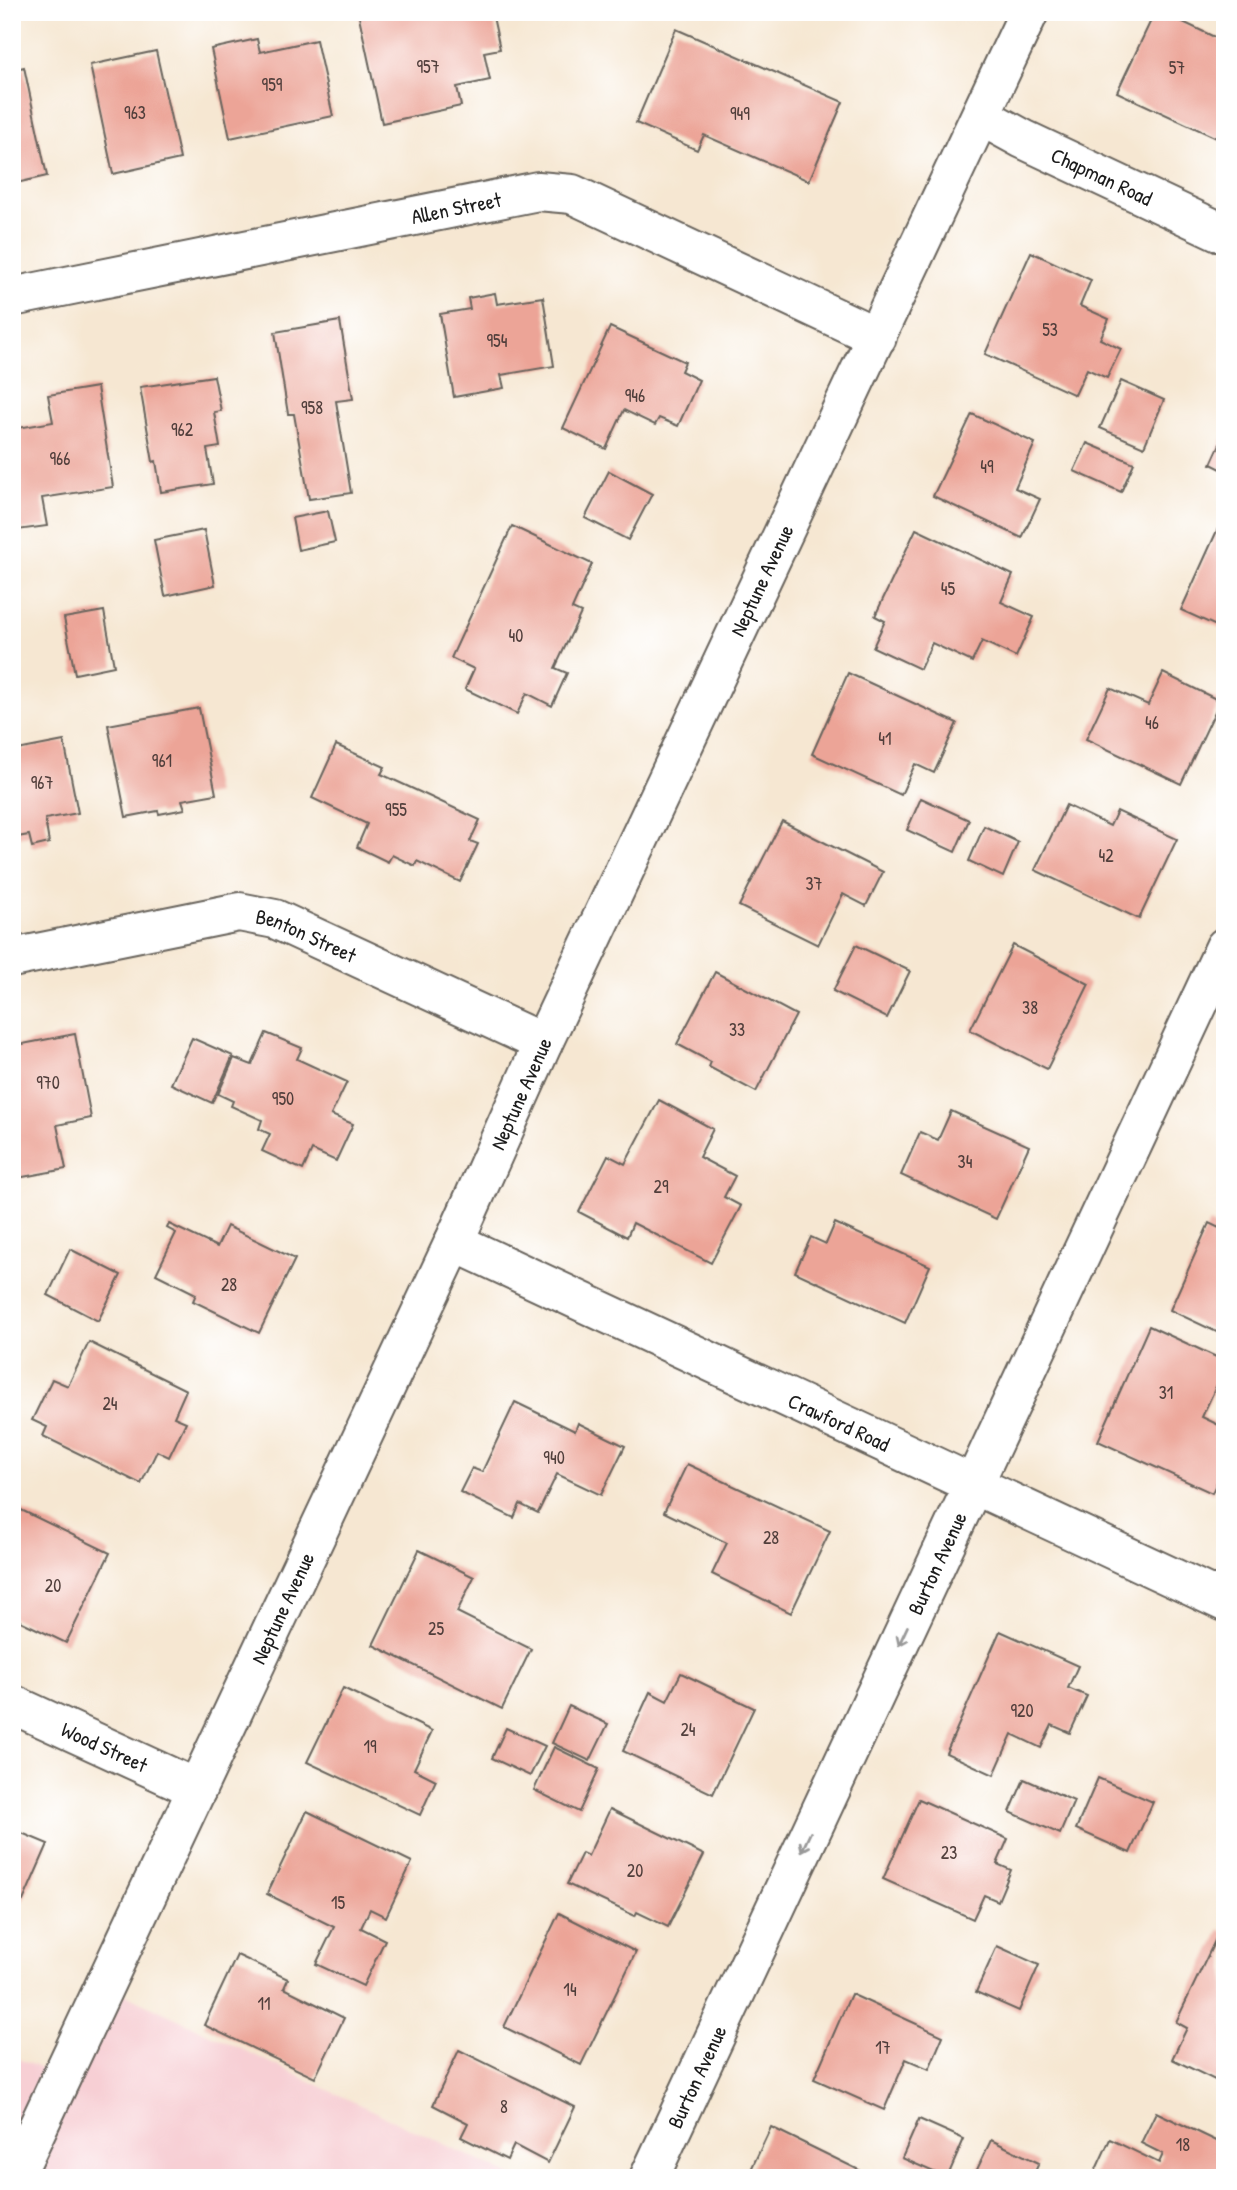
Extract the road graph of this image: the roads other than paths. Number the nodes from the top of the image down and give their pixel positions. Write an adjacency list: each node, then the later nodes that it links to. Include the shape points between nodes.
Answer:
1 (1029, 12): 2 (street, Neptune Avenue)
2 (981, 116): 3 (street, Chapman Road); 5 (street, Neptune Avenue)
3 (1225, 234)
4 (12, 297): 5 (street, Allen Street, via 538,191 572,194)
5 (877, 337): 8 (street, Neptune Avenue)
6 (1225, 947): 10 (street, Burton Avenue)
7 (12, 958): 8 (street, Benton Street, via 239,912 275,919)
8 (543, 1043): 9 (street, Neptune Avenue)
9 (454, 1242): 10 (street, Crawford Road); 13 (street, Neptune Avenue)
10 (973, 1485): 11 (street, Crawford Road); 15 (street, Burton Avenue, one-way to 15)
11 (1225, 1602)
12 (12, 1704): 13 (street, Wood Street)
13 (197, 1789): 14 (street, Neptune Avenue)
14 (14, 2178)
15 (649, 2178)

